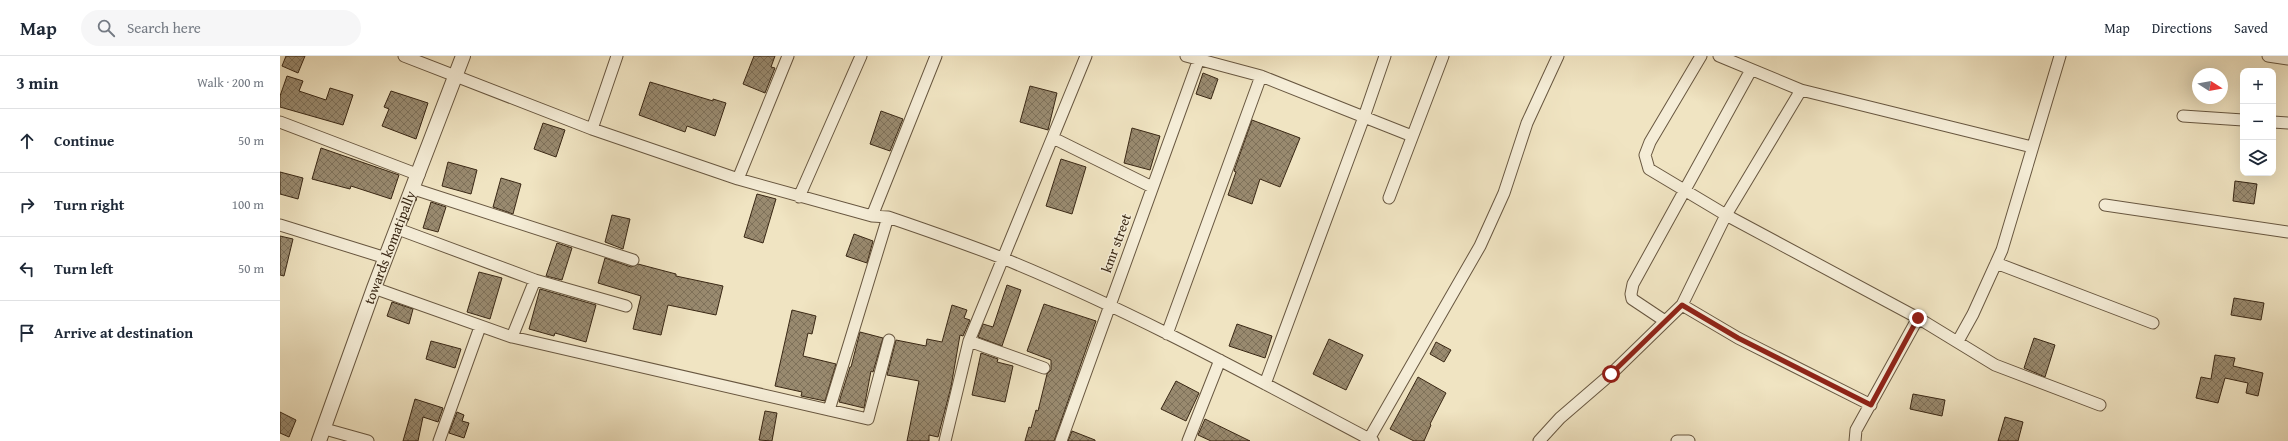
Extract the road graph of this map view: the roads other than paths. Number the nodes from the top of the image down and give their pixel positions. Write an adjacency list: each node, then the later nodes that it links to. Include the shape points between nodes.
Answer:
1 (404, 56): 19 (street)
2 (464, 56): 19 (street, towards komatipally)
3 (617, 56): 28 (street)
4 (788, 56): 33 (street)
5 (861, 56): 37 (street)
6 (936, 56): 41 (street)
7 (1086, 56): 30 (street)
8 (1186, 56): 16 (street)
9 (1385, 56): 23 (street)
10 (1443, 56): 29 (street)
11 (1558, 56): 71 (street, via 1527,122 1504,193 1480,246)
12 (1701, 56): 36 (street, via 1650,142 1645,155 1649,169)
13 (1719, 56): 18 (street)
14 (2060, 56): 31 (street)
15 (2268, 56): 17 (street)
16 (1199, 58): 20 (street); 34 (street, kmr street)
17 (2288, 59)
18 (1752, 70): 21 (street); 36 (street)
19 (457, 76): 28 (street); 32 (street, towards komatipally)
20 (1260, 76): 23 (street); 59 (street)
21 (1801, 90): 31 (street); 40 (street)
22 (2183, 116): 24 (street)
23 (1364, 117): 29 (street); 66 (street)
24 (2240, 120)
25 (280, 122): 32 (street)
26 (2276, 122): 27 (street)
27 (2288, 123)
28 (592, 129): 33 (street)
29 (1412, 136): 38 (street)
30 (1053, 138): 34 (street); 47 (street)
31 (2032, 147): 49 (street)
32 (419, 175): 35 (street, towards komatipally)
33 (738, 179): 37 (street)
34 (1152, 187): 54 (street, kmr street)
35 (414, 189): 44 (street, towards komatipally); 48 (street)
36 (1686, 191): 40 (street); 56 (street, via 1633,284 1630,294 1632,299)
37 (799, 197): 41 (street)
38 (1388, 198)
39 (2105, 205): 45 (street)
40 (1726, 215): 52 (street); 55 (street)
41 (872, 216): 42 (street)
42 (888, 217): 47 (street); 69 (street)
43 (280, 225): 46 (street)
44 (398, 230): 46 (street, towards komatipally); 50 (street)
45 (2288, 232)
46 (386, 258): 51 (street, towards komatipally)
47 (1002, 258): 54 (street); 62 (street)
48 (633, 260)
49 (1996, 263): 57 (street); 63 (street)
50 (535, 280): 53 (street); 60 (street)
51 (374, 288): 58 (street); 70 (street, towards komatipally)
52 (1682, 305): 56 (street); 67 (street, via 1738,338)
53 (626, 306)
54 (1109, 306): 59 (street); 75 (street, kmr street)
55 (1918, 318): 63 (street); 67 (street)
56 (1665, 321): 77 (street, via 1611,374 1560,418)
57 (2153, 322)
58 (480, 327): 60 (street); 73 (street)
59 (1167, 334): 64 (street)
60 (512, 337): 69 (street)
61 (889, 340): 69 (street, via 868,419)
62 (969, 341): 65 (street); 74 (street)
63 (1958, 341): 68 (street, via 1995,365)
64 (1220, 360): 66 (street); 76 (street)
65 (1044, 368)
66 (1265, 384): 71 (street)
67 (1871, 405): 80 (street, via 1856,430)
68 (2100, 405)
69 (829, 410)
70 (322, 435): 72 (street)
71 (1371, 440)
72 (368, 441)
73 (439, 441)
74 (945, 441)
75 (1061, 441)
76 (1188, 441)
77 (1539, 441)
78 (1677, 441): 79 (street)
79 (1689, 441)
80 (1855, 441)

